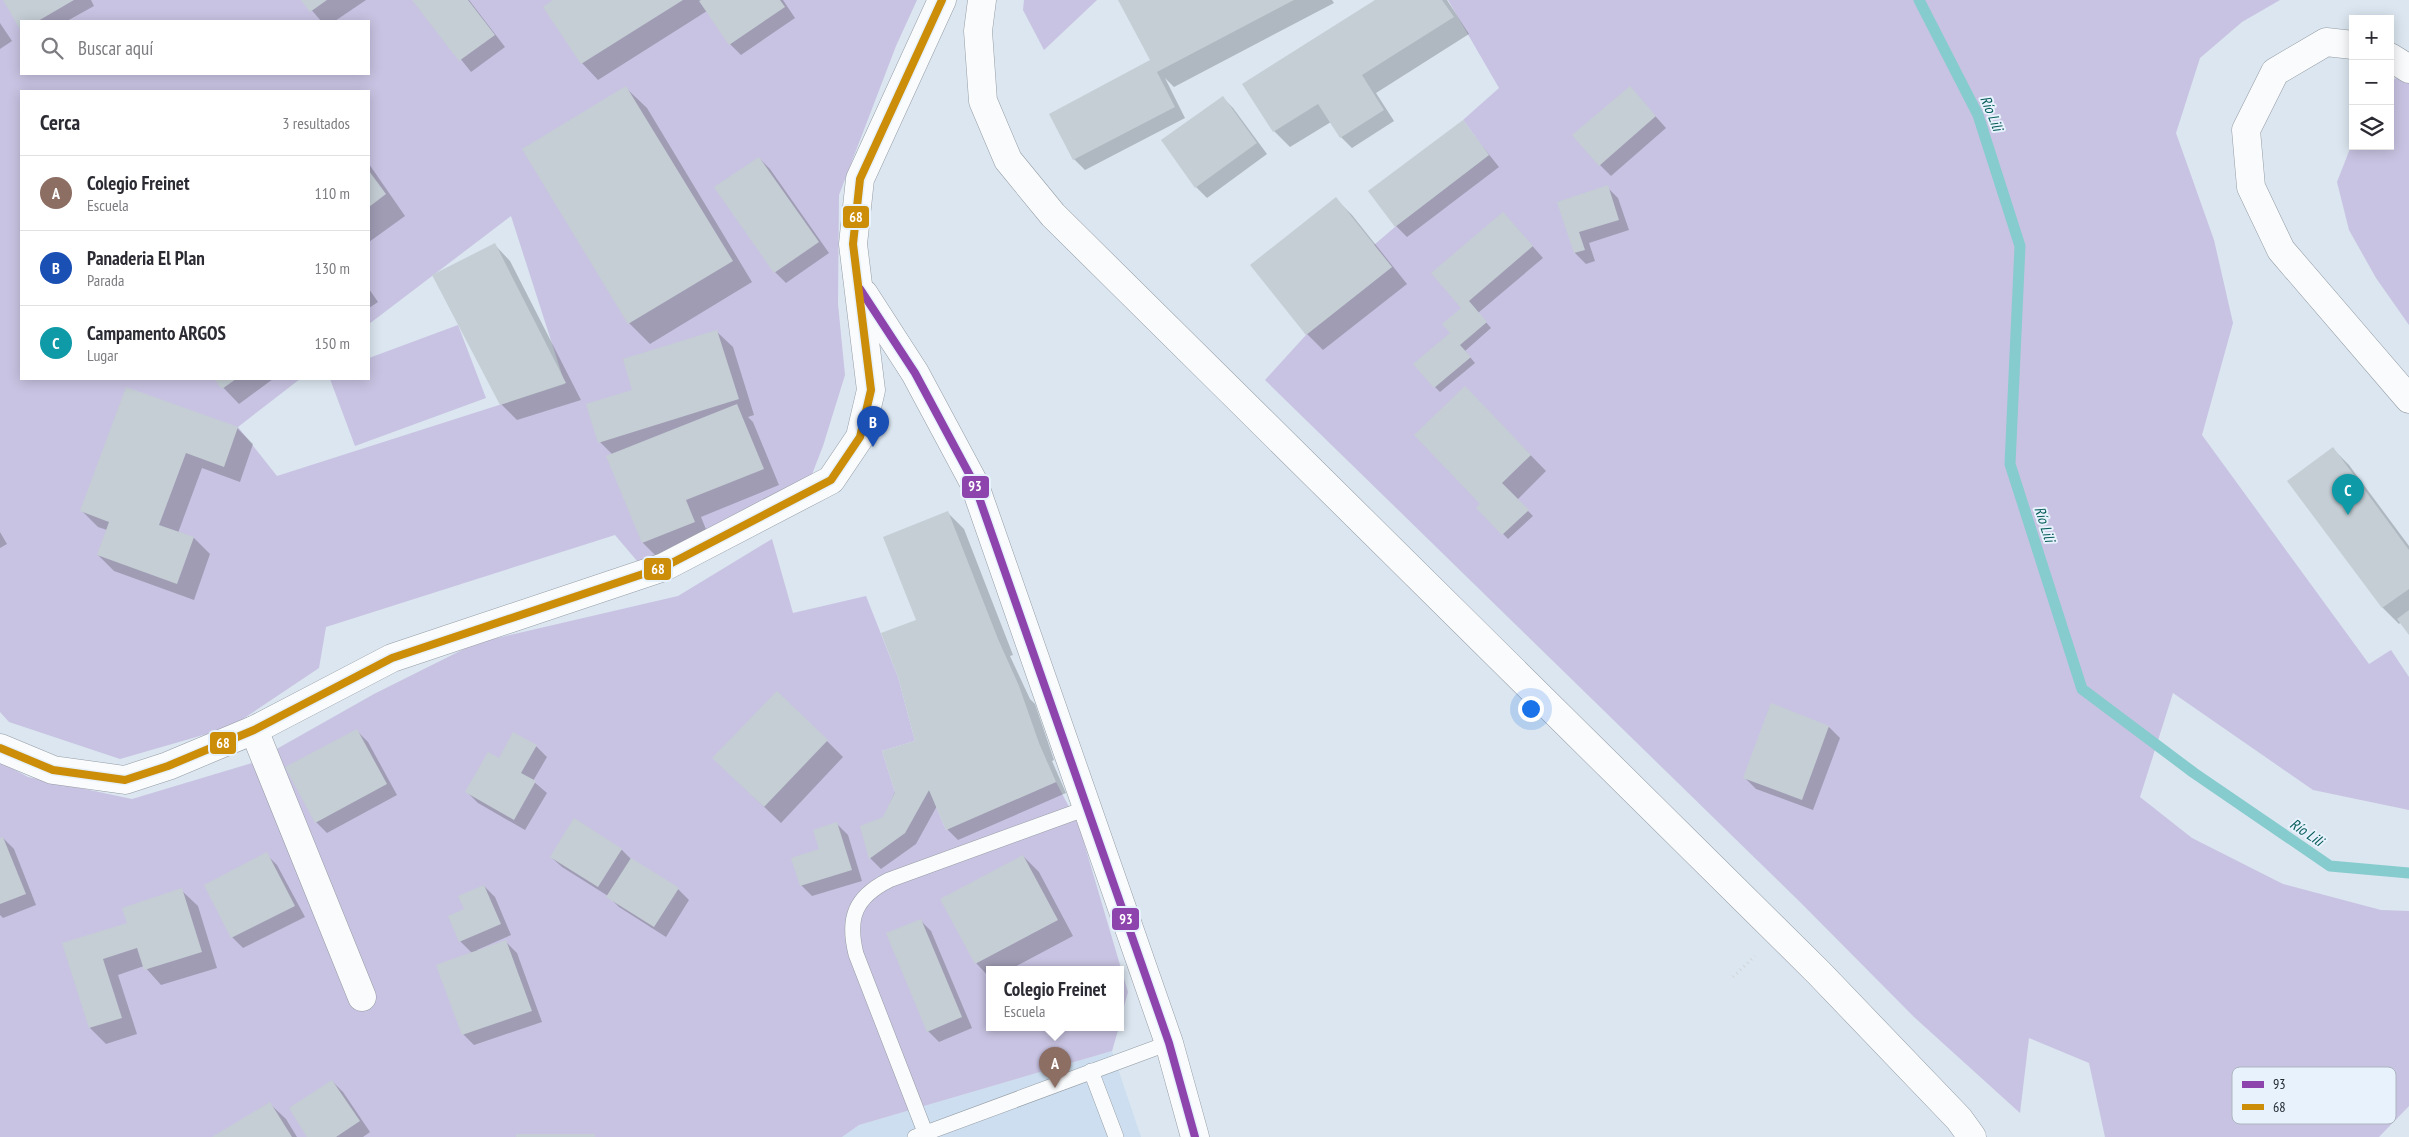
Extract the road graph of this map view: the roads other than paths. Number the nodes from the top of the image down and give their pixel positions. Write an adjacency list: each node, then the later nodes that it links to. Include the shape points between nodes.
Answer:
1 (942, 0): 6 (street, via 860,179 853,244)
2 (982, 0): 17 (street, via 978,31 983,101 1008,160 1053,215 1819,974 1959,1119)
3 (2349, 45): 7 (street, via 2326,42 2275,72 2246,130 2251,187 2281,250)
4 (2394, 60): 5 (street)
5 (2409, 69)
6 (860, 289): 8 (street, via 872,390 860,437 831,480 664,567 392,658); 10 (street, via 915,373 974,483)
7 (2409, 399)
8 (254, 730): 9 (street, via 168,766 124,780 53,770); 11 (street)
9 (0, 748)
10 (1087, 808): 12 (street); 14 (lane, via 889,880 872,888 860,902 852,918 851,937)
11 (362, 997)
12 (1169, 1043): 13 (lane); 16 (street)
13 (1091, 1071): 14 (lane); 15 (lane)
14 (920, 1135)
15 (1116, 1137)
16 (1194, 1137)
17 (1972, 1137)

